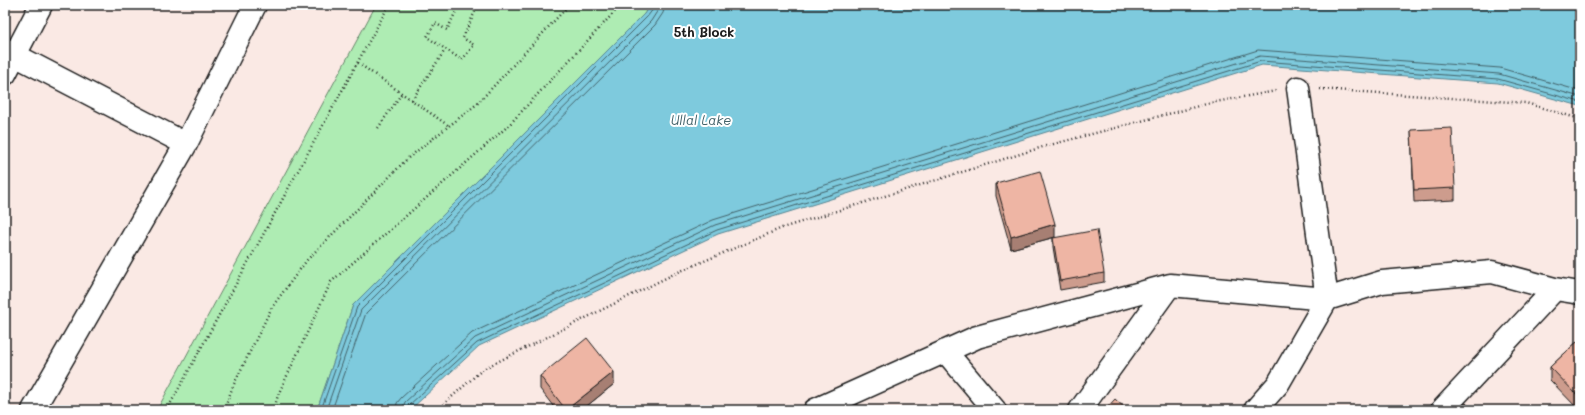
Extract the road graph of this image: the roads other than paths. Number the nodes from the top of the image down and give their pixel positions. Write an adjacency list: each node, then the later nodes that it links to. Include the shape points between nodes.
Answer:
1 (40, 5): 3 (street)
2 (255, 5): 6 (street)
3 (10, 52): 4 (street); 6 (street)
4 (5, 74)
5 (1298, 88): 10 (street)
6 (186, 144): 12 (street)
7 (1170, 285): 10 (street); 11 (street, via 978,337); 15 (street)
8 (1555, 289): 9 (street); 10 (street, via 1492,272 1382,282); 17 (street)
9 (1580, 293)
10 (1327, 299): 16 (street, via 1278,384)
11 (945, 351): 13 (street); 14 (street)
12 (33, 410)
13 (815, 410)
14 (996, 410)
15 (1080, 410)
16 (1255, 410)
17 (1442, 410)

